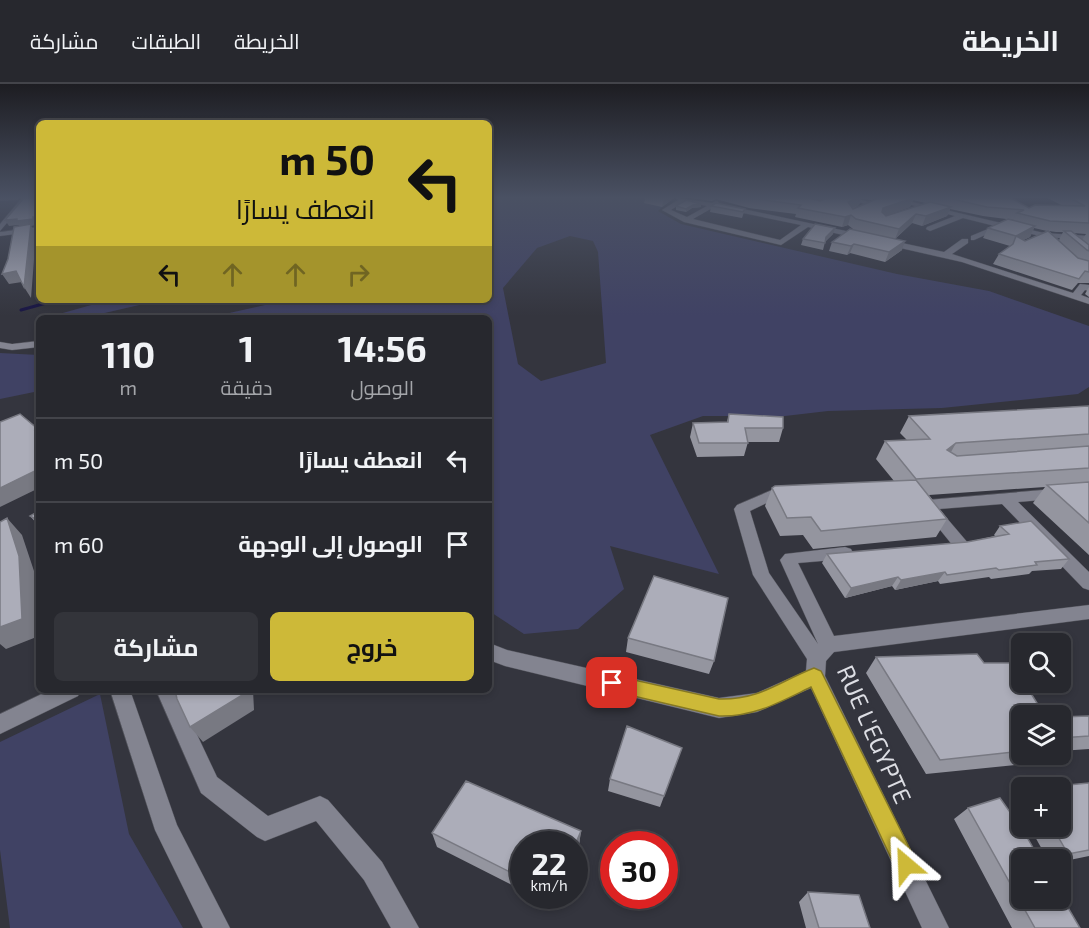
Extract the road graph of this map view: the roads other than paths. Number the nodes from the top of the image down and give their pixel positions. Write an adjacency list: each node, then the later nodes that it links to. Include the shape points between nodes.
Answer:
1 (758, 237): 2 (street, via 781,243)
2 (789, 237)
3 (867, 237): 11 (street)
4 (975, 237): 15 (street)
5 (1039, 237): 12 (street)
6 (1047, 237): 10 (street)
7 (1063, 237): 8 (street)
8 (1068, 238): 9 (street); 13 (street)
9 (1089, 238)
10 (1052, 242)
11 (890, 243): 14 (street); 15 (street)
12 (1026, 243)
13 (1082, 250)
14 (877, 252)
15 (944, 256): 17 (street)
16 (996, 256): 17 (street)
17 (980, 266): 19 (street)
18 (1086, 287): 19 (street)
19 (1075, 296): 20 (street)
20 (1089, 301)
21 (36, 344): 22 (street)
22 (0, 345)
23 (1089, 491): 25 (street)
24 (772, 495): 31 (street, via 742,509 761,575)
25 (1005, 498): 26 (street, via 927,505 960,543); 28 (street)
26 (937, 545)
27 (858, 552): 31 (street, via 788,560)
28 (1089, 583)
29 (1089, 612): 31 (street)
30 (492, 652): 31 (street, via 719,708 760,703)
31 (820, 660): 38 (street, RUE L'EGYPTE)
32 (65, 693): 35 (street)
33 (121, 693): 36 (street, via 167,830)
34 (167, 693): 37 (street, via 209,785 265,828 320,808 373,870)
35 (0, 724)
36 (217, 928)
37 (406, 928)
38 (936, 928)

